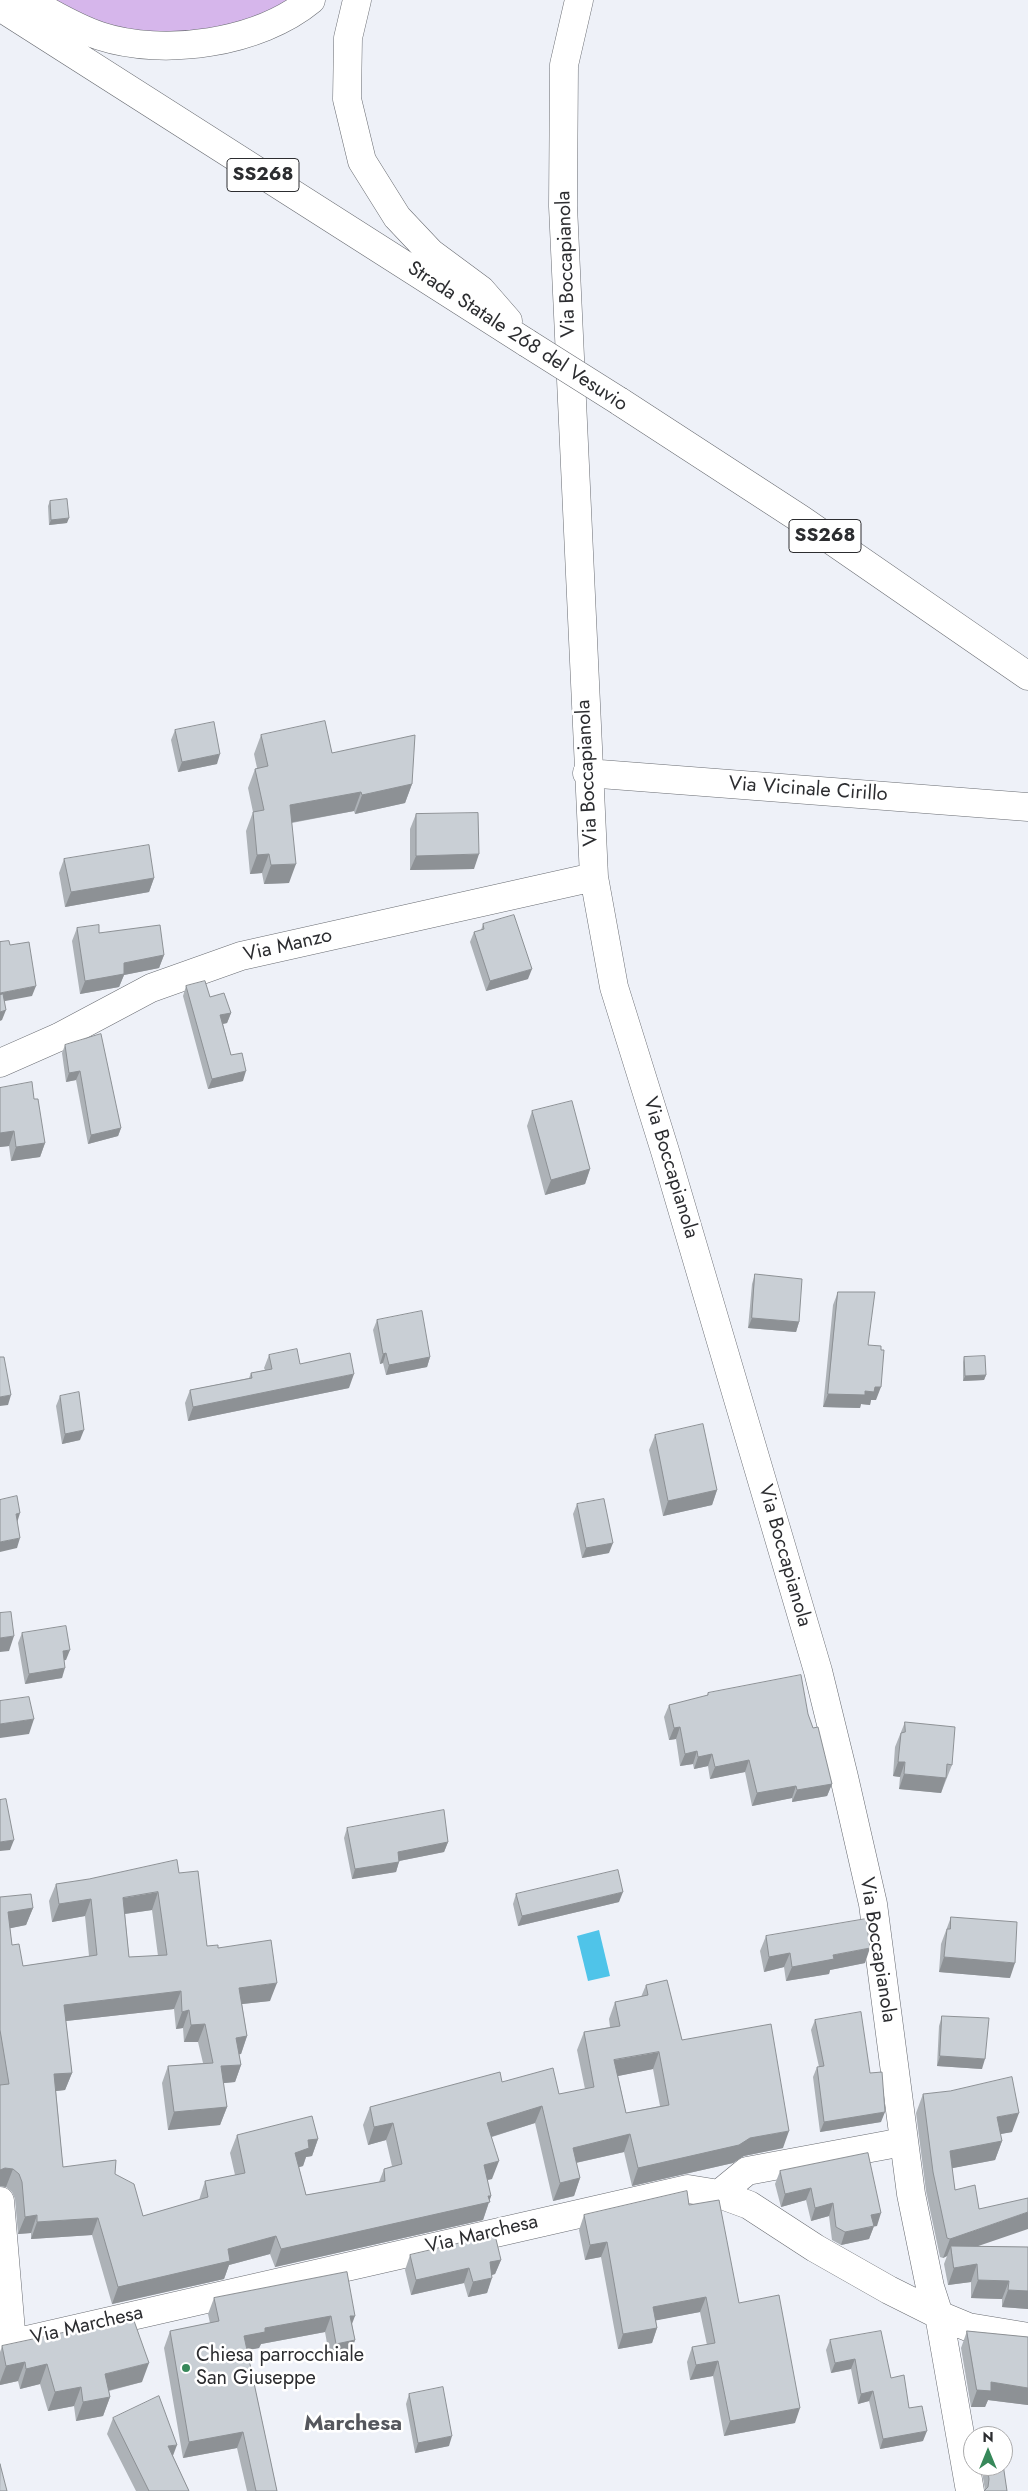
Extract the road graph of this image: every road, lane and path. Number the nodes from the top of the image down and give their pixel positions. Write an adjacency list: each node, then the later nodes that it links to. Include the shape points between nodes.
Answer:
1 (28, 0): 2 (main road, via 100,36 149,46 198,45 256,31)
2 (311, 0)
3 (357, 0): 6 (main road, via 348,38 347,99 362,161 397,216 431,254 482,290)
4 (579, 0): 8 (main road, Via Boccapianola, via 564,65 563,206 575,429)
5 (0, 7): 6 (main road, Strada Statale 268 del Vesuvio / SS268)
6 (526, 343): 7 (main road, Strada Statale 268 del Vesuvio / SS268, bridge, via 802,520)
7 (1028, 676)
8 (587, 773): 9 (main road, Via Vicinale Cirillo); 10 (main road, Via Boccapianola)
9 (1028, 807)
10 (594, 877): 11 (main road, Via Manzo, via 241,956 150,988 59,1037); 12 (main road, Via Boccapianola, via 614,987 818,1671 873,1904)
11 (0, 1063)
12 (903, 2142): 13 (main road, via 747,2171); 15 (main road, Via Boccapianola, via 930,2286)
13 (719, 2194): 15 (main road, Via Marchesa, via 750,2205 815,2248); 17 (main road, Via Marchesa, via 688,2189 658,2194)
14 (0, 2201): 17 (main road)
15 (939, 2315): 16 (main road, Via Marchesa, via 968,2327); 18 (main road, Via Boccapianola)
16 (1028, 2337)
17 (6, 2344)
18 (970, 2491)

